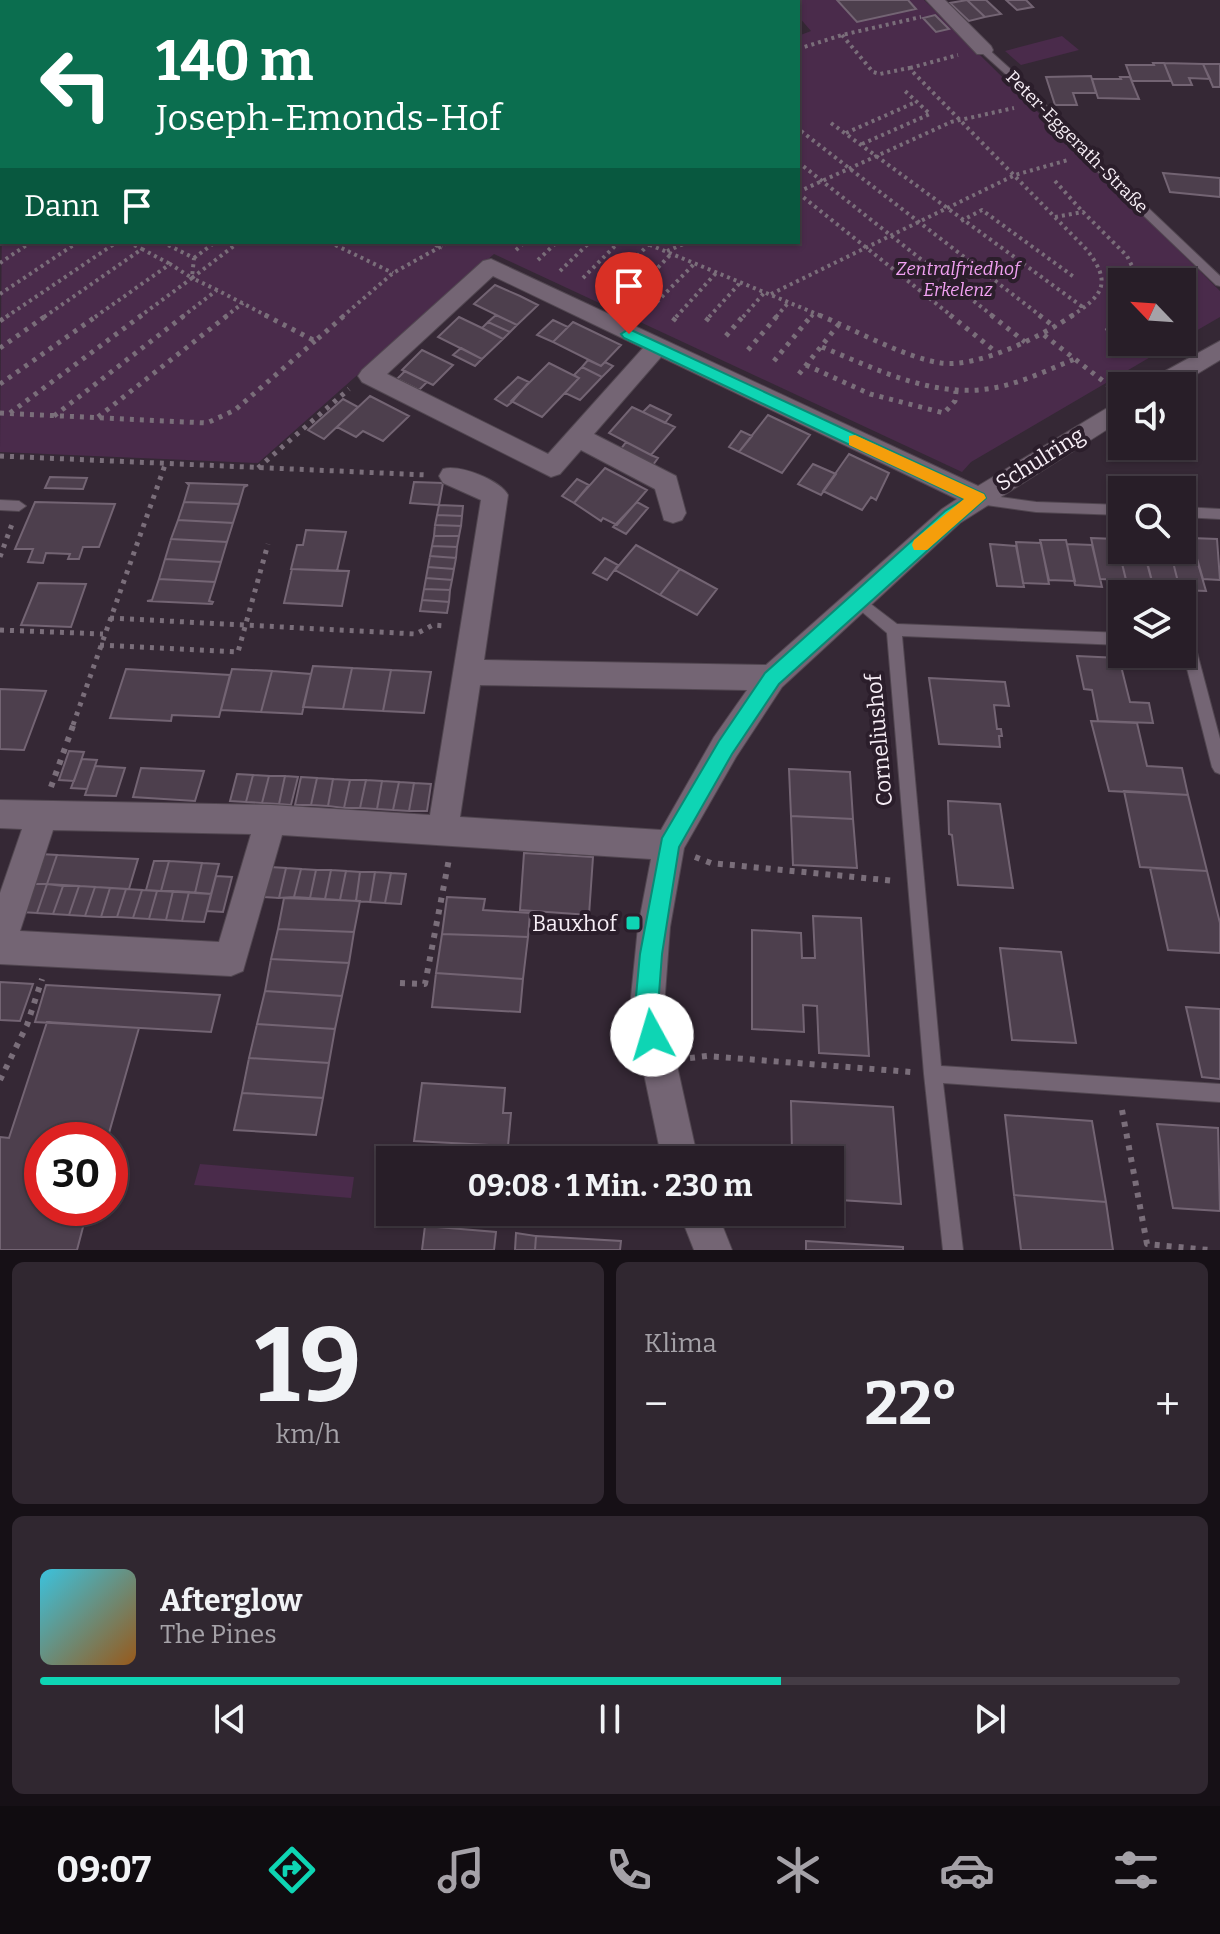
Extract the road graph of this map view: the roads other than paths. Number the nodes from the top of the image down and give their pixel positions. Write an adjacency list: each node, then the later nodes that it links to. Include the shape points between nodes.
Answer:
1 (934, 7): 2 (street, Peter-Eggerath-Straße)
2 (984, 50): 3 (lane, Peter-Eggerath-Straße)
3 (1220, 282)
4 (656, 348): 8 (street); 8 (street, via 491,266 370,376 551,467); 10 (street)
5 (1220, 349): 6 (street)
6 (1181, 372)
7 (1108, 417): 10 (street, Schulring)
8 (578, 437): 14 (street, via 667,483)
9 (452, 476): 21 (street, via 495,495)
10 (978, 498): 13 (lane); 17 (street, Schulring, via 951,516)
11 (0, 505): 12 (lane)
12 (19, 506)
13 (1108, 510)
14 (673, 513)
15 (1196, 513): 16 (lane)
16 (1220, 514)
17 (859, 601): 18 (lane); 22 (street, Schulring)
18 (894, 630): 19 (lane); 30 (lane, Corneliushof)
19 (1108, 638)
20 (1194, 668): 23 (lane)
21 (468, 672): 22 (street); 27 (street)
22 (772, 678): 28 (street, Schulring)
23 (1220, 767)
24 (0, 814): 25 (street)
25 (42, 815): 26 (street); 29 (street)
26 (271, 820): 27 (street); 29 (street, via 231,959)
27 (449, 830): 28 (street)
28 (669, 845): 32 (street, Schulring, via 647,1007)
29 (0, 944)
30 (933, 1074): 31 (lane); 35 (lane, Corneliushof)
31 (1220, 1093)
32 (677, 1146)
33 (704, 1226): 34 (street)
34 (713, 1250)
35 (953, 1250)

